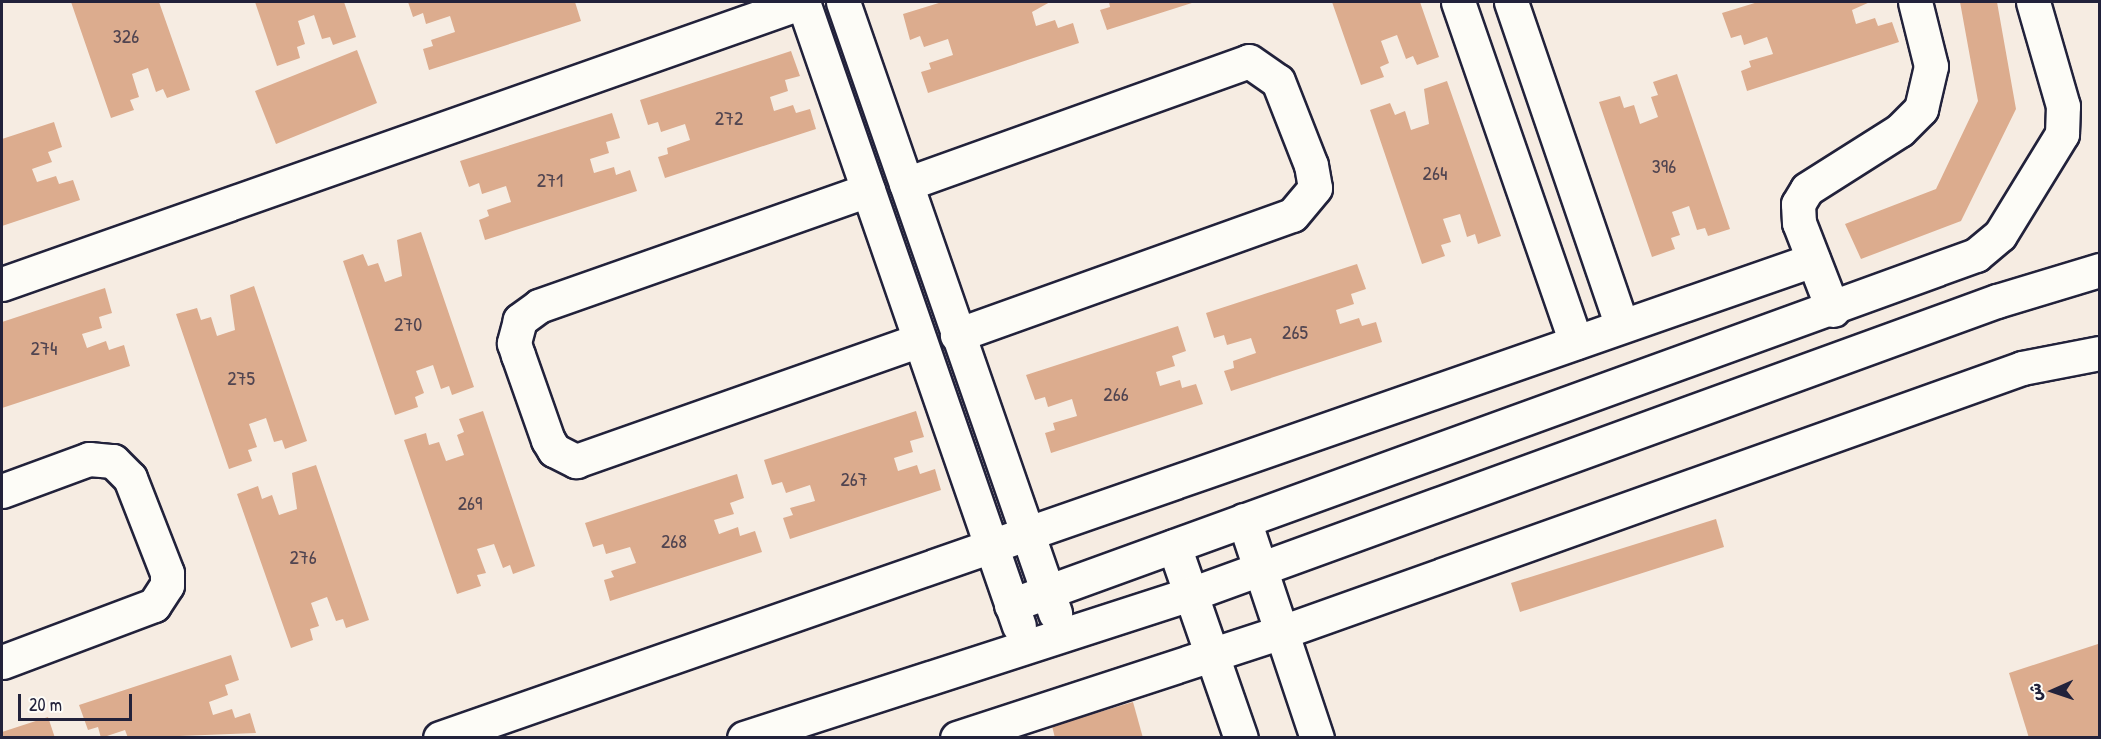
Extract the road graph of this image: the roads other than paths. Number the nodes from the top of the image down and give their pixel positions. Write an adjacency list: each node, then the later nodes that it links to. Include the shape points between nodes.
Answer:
1 (803, 2): 8 (street); 11 (street)
2 (843, 2): 7 (street)
3 (1458, 2): 16 (street)
4 (1511, 2): 13 (street)
5 (1915, 2): 9 (street, via 1931,66 1928,95 1900,130 1801,196 1797,214)
6 (2033, 2): 12 (street, via 2063,106 2062,134 2050,160 2000,235 1976,255)
7 (906, 184): 14 (street); 14 (street, via 1249,61 1278,81 1311,165 1315,188 1292,214)
8 (868, 190): 15 (street); 15 (street, via 539,306 520,320 514,343 518,355 548,440 554,450 576,461)
9 (1814, 260): 12 (street); 13 (street)
10 (2095, 266): 23 (street)
11 (2, 284)
12 (1833, 310): 19 (street)
13 (1622, 326): 16 (street)
14 (957, 335): 20 (street)
15 (919, 340): 21 (street)
16 (1576, 342): 20 (street)
17 (2100, 353): 27 (street, via 2022,368)
18 (2, 491): 31 (street, via 89,459 113,461 130,478 167,573 154,605)
19 (1244, 520): 22 (street); 23 (street)
20 (1025, 533): 21 (street); 24 (street)
21 (989, 546): 26 (street); 33 (street)
22 (1174, 546): 24 (street); 25 (street)
23 (1261, 569): 25 (street); 27 (street)
24 (1047, 592): 26 (street); 28 (street)
25 (1191, 594): 28 (street); 30 (street)
26 (1011, 605): 29 (street)
27 (1282, 632): 30 (street); 36 (street)
28 (1063, 634): 29 (street)
29 (1026, 646): 32 (street)
30 (1213, 656): 34 (street); 35 (street)
31 (2, 663)
32 (757, 736)
33 (440, 738)
34 (957, 738)
35 (1241, 738)
36 (1317, 738)

